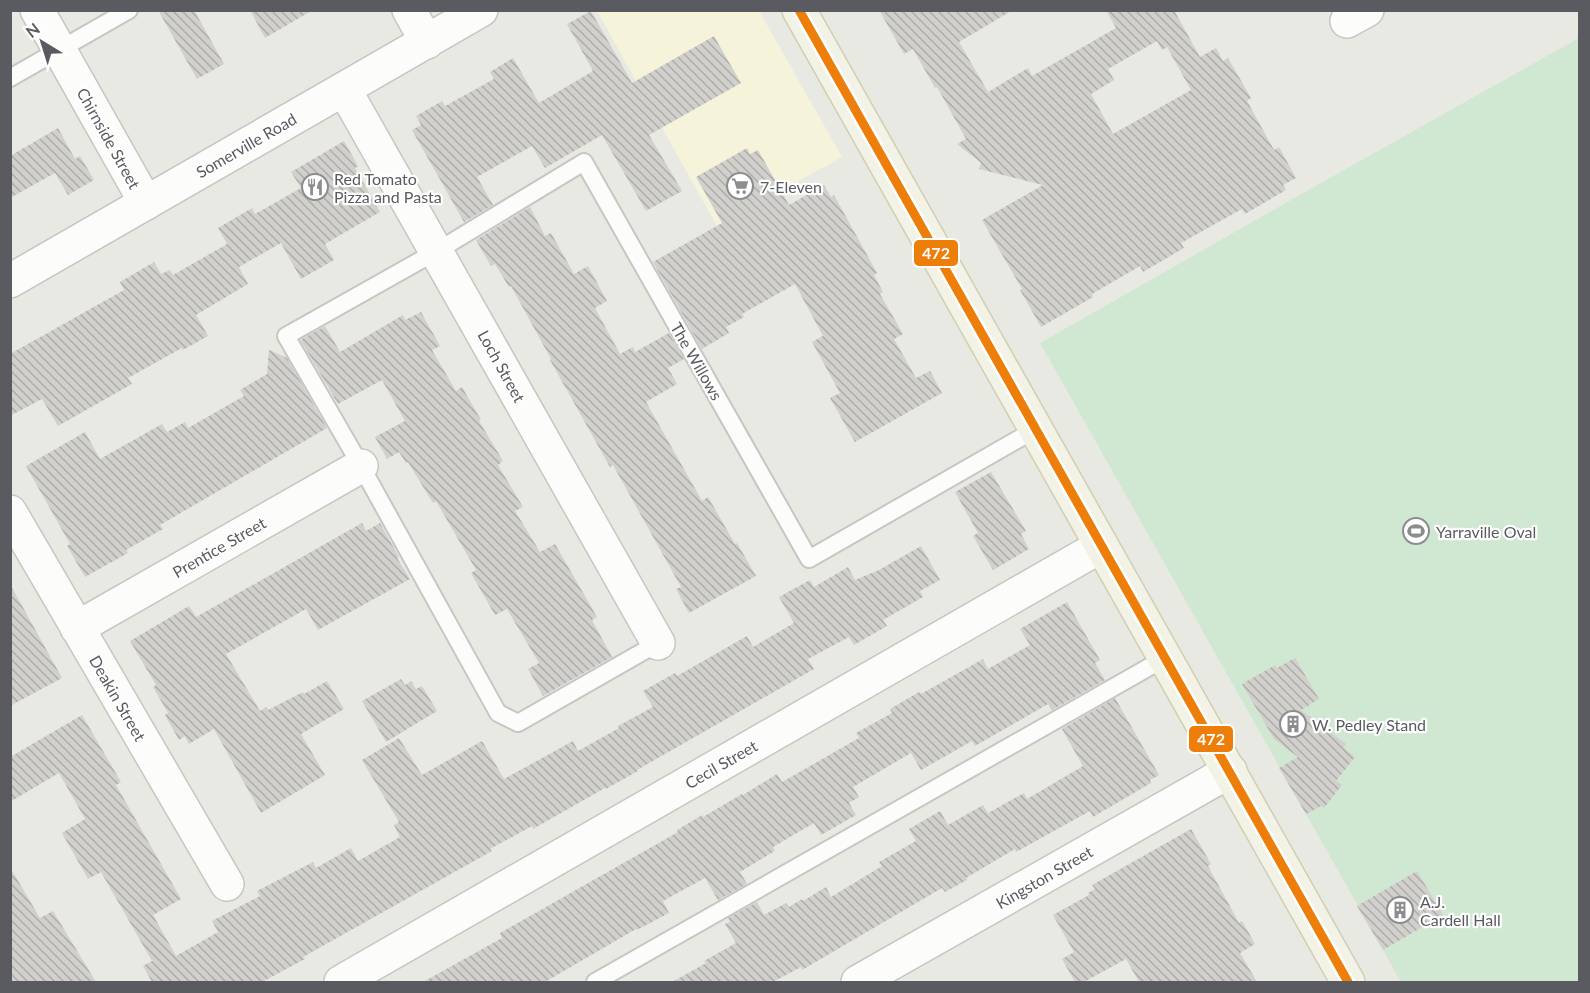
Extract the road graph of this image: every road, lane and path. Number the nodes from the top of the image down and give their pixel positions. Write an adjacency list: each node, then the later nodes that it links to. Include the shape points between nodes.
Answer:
1 (38, 10): 7 (street, Chirnside Street)
2 (129, 10): 7 (lane)
3 (409, 10): 6 (street)
4 (481, 10): 6 (street, Somerville Road)
5 (799, 10): 13 (main road)
6 (427, 42): 9 (street, Somerville Road)
7 (60, 50): 8 (lane); 10 (street, Chirnside Street)
8 (10, 78)
9 (344, 89): 10 (street, Somerville Road); 11 (street, Loch Street)
10 (146, 203): 12 (street, Somerville Road)
11 (437, 251): 13 (lane, The Willows, via 584,162 809,559); 14 (lane, via 286,336); 18 (street, Loch Street)
12 (10, 280)
13 (1035, 429): 16 (main road)
14 (362, 466): 17 (street, Prentice Street); 18 (lane, via 498,713 518,723)
15 (10, 512): 17 (street, Deakin Street)
16 (1101, 546): 19 (main road); 22 (street, Cecil Street)
17 (77, 628): 21 (street, Deakin Street)
18 (658, 643)
19 (1165, 658): 20 (main road); 23 (lane)
20 (1230, 771): 24 (street, Kingston Street); 25 (main road)
21 (226, 884)
22 (341, 982)
23 (595, 982)
24 (858, 982)
25 (1348, 982)

